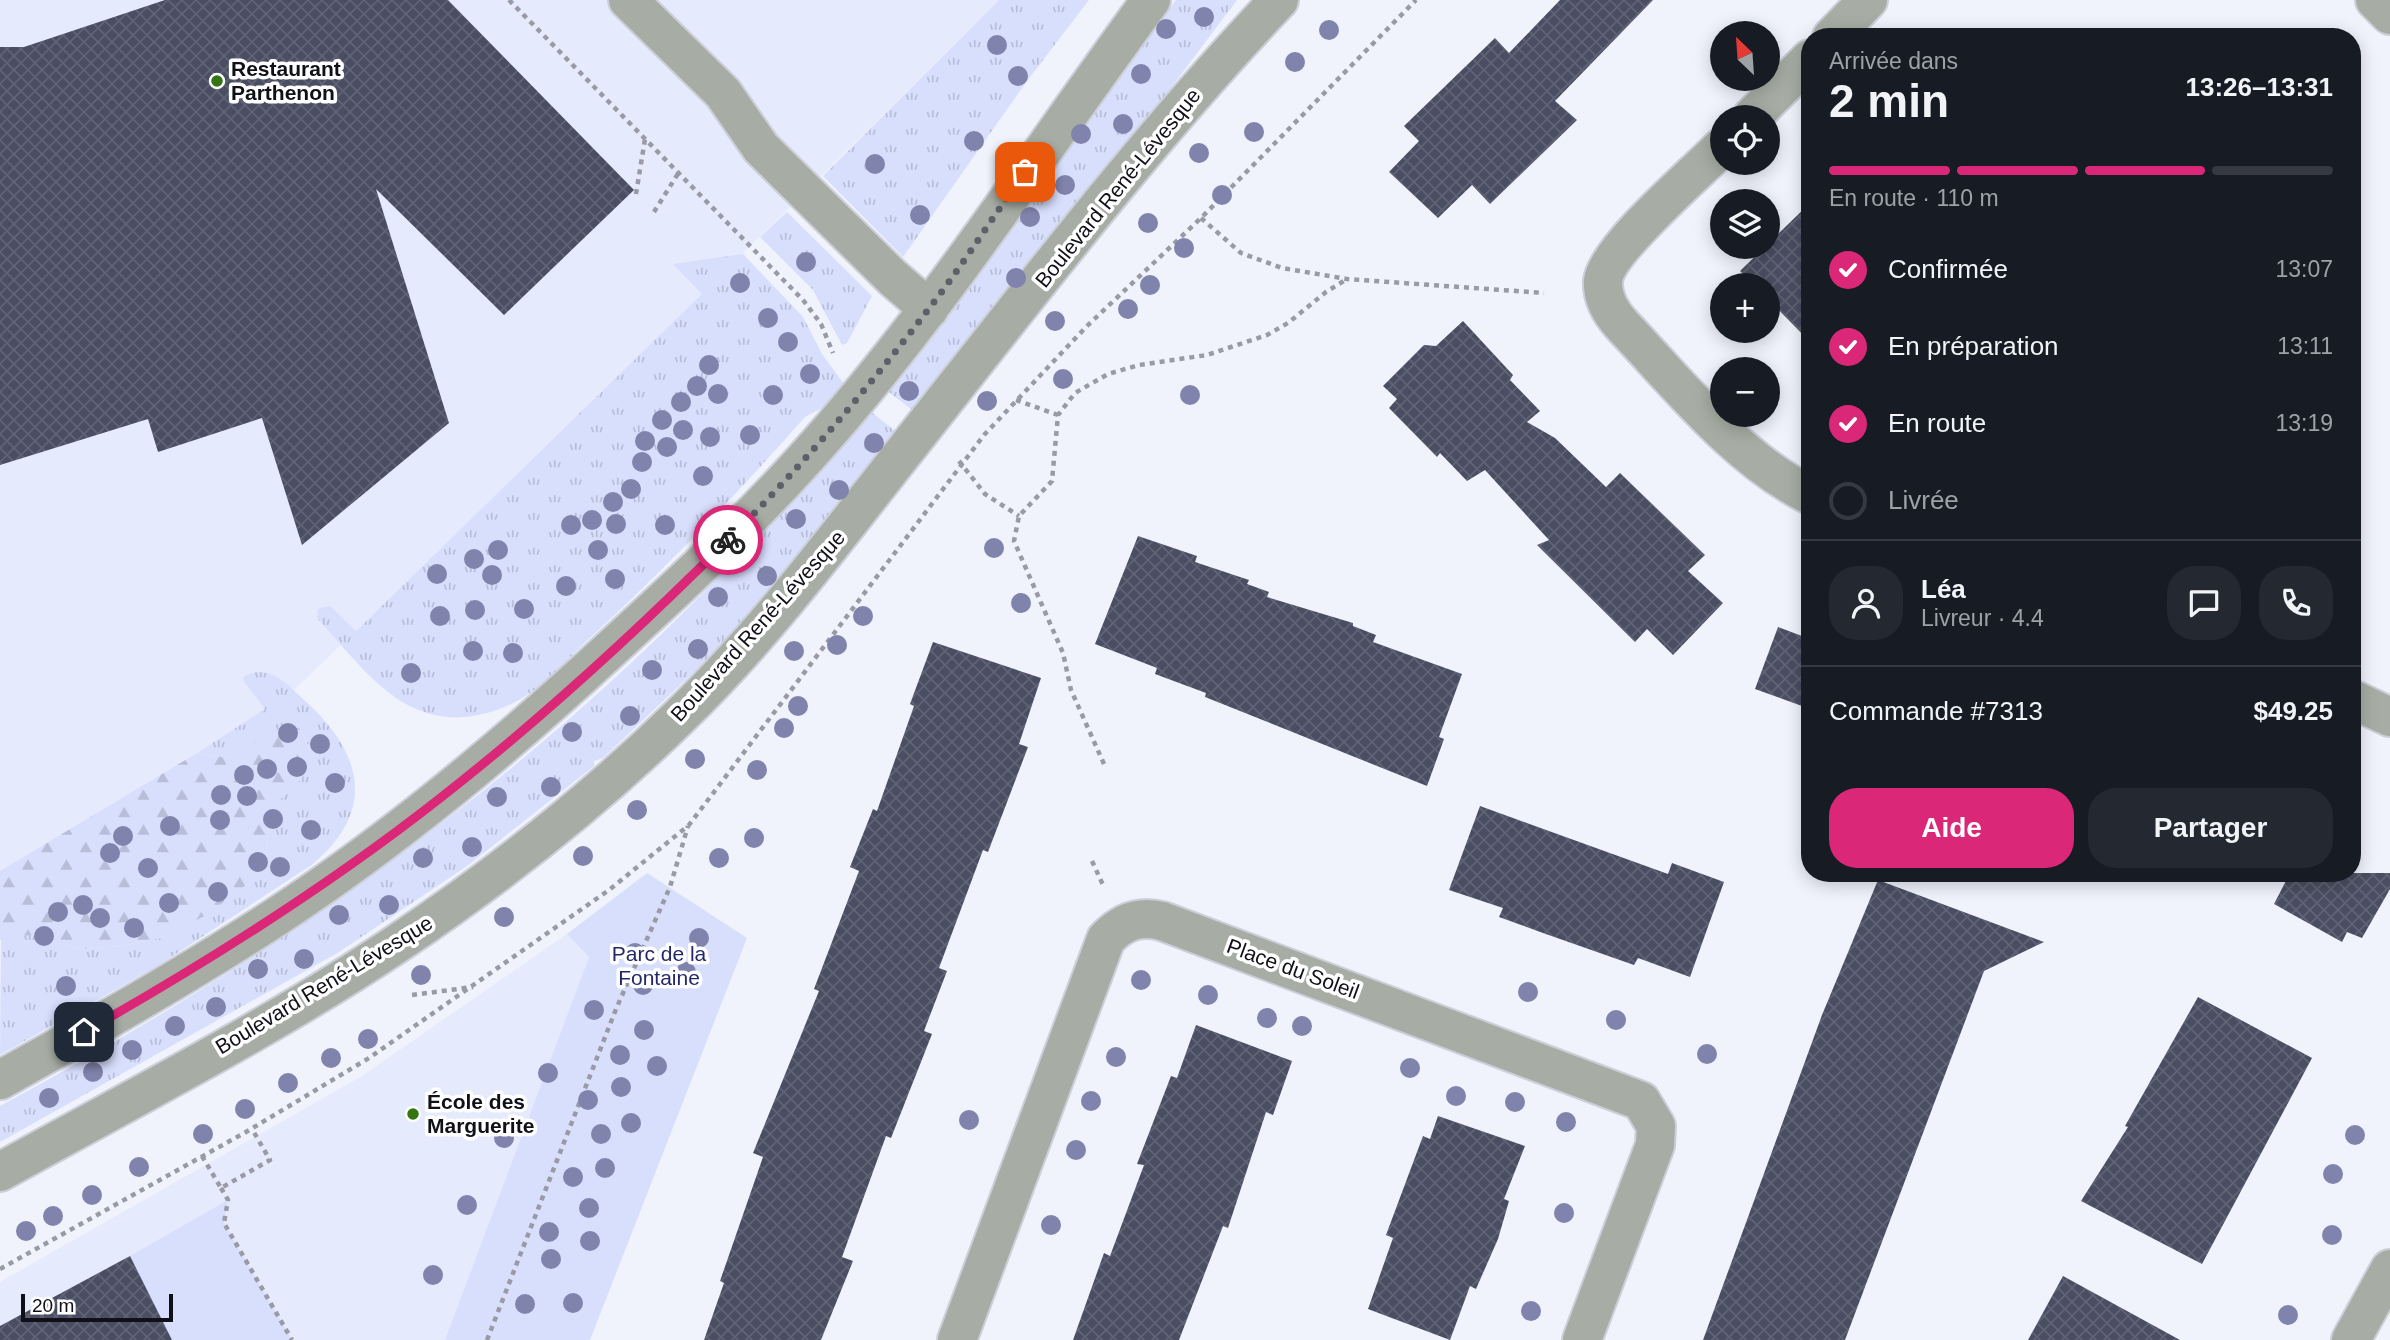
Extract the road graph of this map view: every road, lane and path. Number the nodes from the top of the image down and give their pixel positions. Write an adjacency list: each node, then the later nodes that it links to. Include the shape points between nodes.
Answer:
1 (509, 0): 12 (path)
2 (628, 0): 20 (street, via 723,93 761,148)
3 (1151, 0): 20 (street)
4 (1279, 0): 36 (street, Boulevard René-Lévesque, via 1103,204 776,611 713,683 643,751 540,840 398,943 298,1005)
5 (1416, 0): 17 (path)
6 (1868, 0): 9 (street)
7 (2375, 0): 8 (street)
8 (2390, 15)
9 (1841, 28)
10 (1801, 68): 11 (street)
11 (1764, 105)
12 (645, 139): 14 (path); 15 (path)
13 (1710, 159): 25 (street, via 1617,251 1603,280 1605,301 1622,325 1745,452)
14 (678, 172): 16 (path); 21 (path, via 803,300)
15 (636, 194)
16 (653, 212)
17 (1201, 218): 18 (path, via 1241,253 1259,262); 22 (path)
18 (1347, 279): 19 (path); 23 (path, via 1267,335 1207,355 1108,374 1075,393)
19 (1544, 293)
20 (929, 309): 33 (street, via 817,445 745,523 567,690 440,799 278,916)
21 (839, 361)
22 (1016, 400): 23 (path); 24 (path)
23 (1058, 415): 26 (path, via 1052,481)
24 (961, 462): 26 (path, via 985,494); 30 (path)
25 (1801, 490)
26 (1019, 516): 29 (path, via 1014,541 1056,635 1071,690)
27 (2361, 703): 28 (street)
28 (2390, 717)
29 (1104, 764)
30 (689, 825): 31 (path, via 609,890); 41 (path, via 670,887 615,1009)
31 (474, 986): 32 (path); 34 (path, via 351,1070)
32 (412, 995)
33 (0, 1080)
34 (252, 1129): 35 (path); 37 (path, via 270,1160)
35 (202, 1156): 37 (path); 38 (path)
36 (0, 1172)
37 (221, 1188): 40 (path, via 228,1200 224,1223)
38 (0, 1269)
39 (2390, 1269): 44 (street)
40 (292, 1340)
41 (487, 1340)
42 (957, 1340): 43 (street, Place du Soleil, via 1106,939 1121,925 1152,918 1632,1096 1648,1108 1657,1126 1655,1145)
43 (1582, 1340)
44 (2351, 1340)

